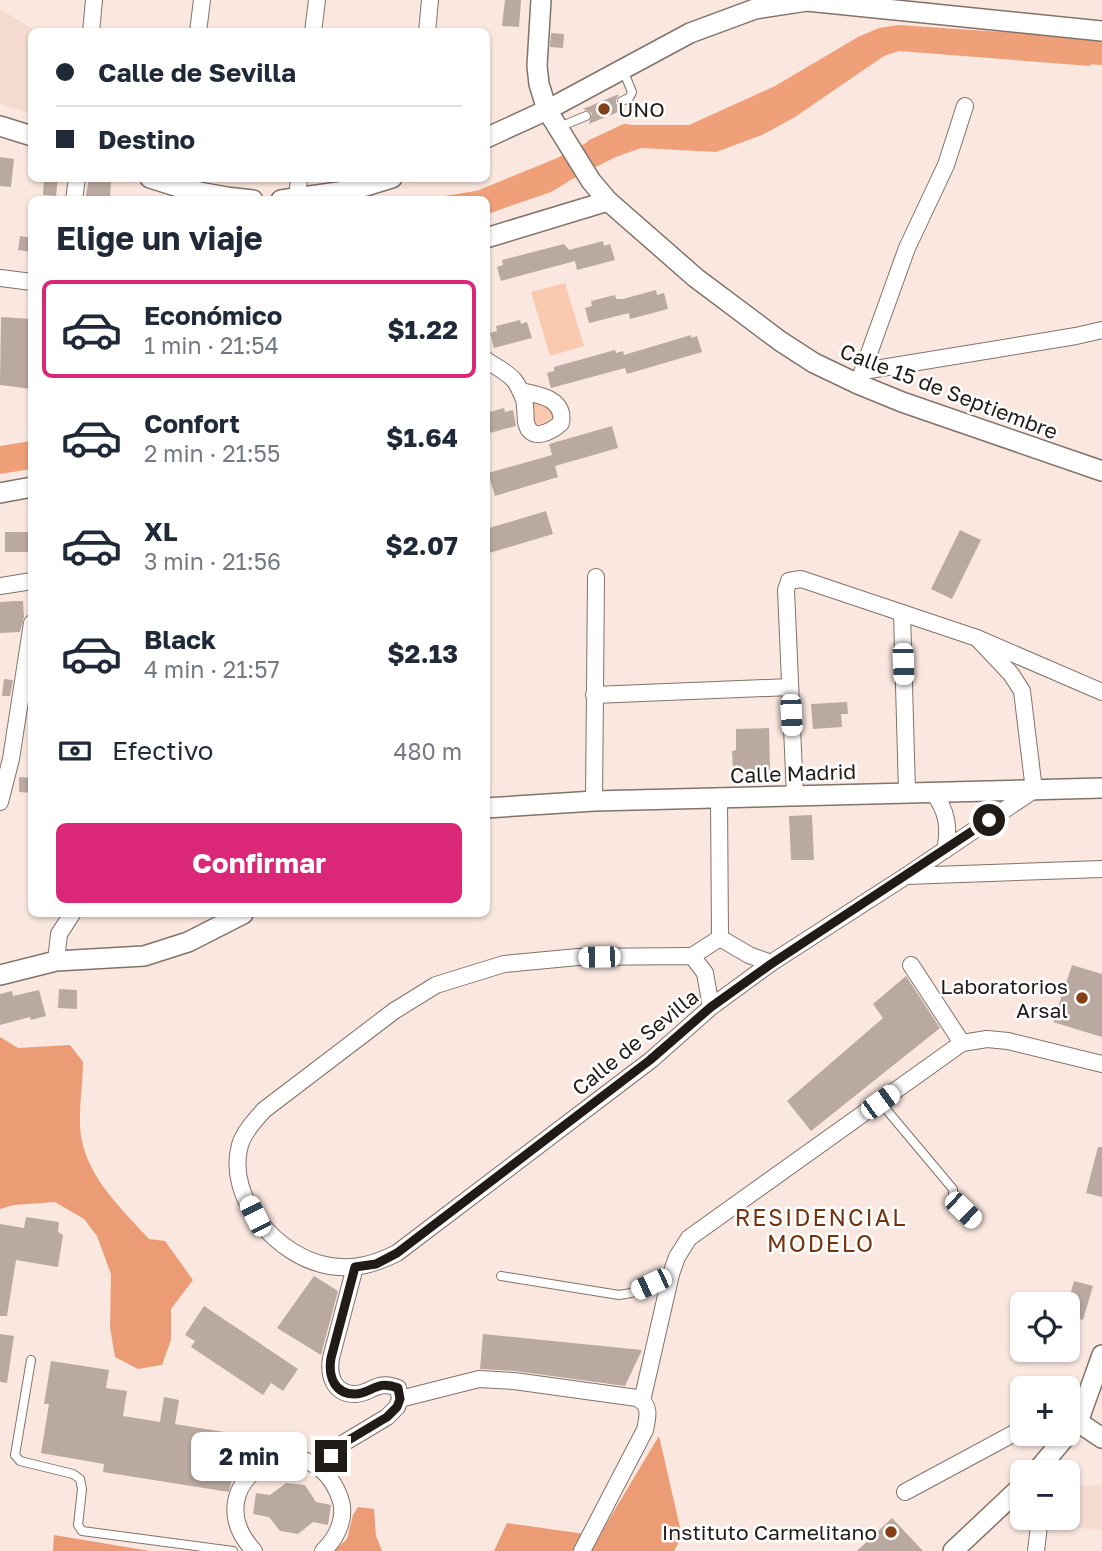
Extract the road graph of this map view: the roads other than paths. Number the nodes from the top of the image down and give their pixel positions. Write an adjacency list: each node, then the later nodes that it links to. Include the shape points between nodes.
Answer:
1 (94, 0): 7 (street)
2 (202, 0): 8 (street)
3 (317, 0): 9 (street)
4 (430, 0): 10 (street)
5 (541, 0): 15 (street, Calle 15 de Septiembre, via 537,65)
6 (807, 1): 11 (street); 12 (street, via 755,9 717,22)
7 (91, 28)
8 (198, 28)
9 (314, 28)
10 (427, 28)
11 (1102, 31)
12 (622, 69): 13 (lane, via 632,92); 15 (street)
13 (622, 101)
14 (965, 106): 31 (street, via 946,165 907,248)
15 (547, 110): 18 (street, Calle 15 de Septiembre); 20 (street)
16 (586, 116): 18 (lane)
17 (0, 126): 19 (street)
18 (560, 133): 25 (street, Calle 15 de Septiembre)
19 (28, 135)
20 (490, 136)
21 (379, 182): 24 (street)
22 (182, 184): 23 (street)
23 (216, 196)
24 (312, 196)
25 (608, 201): 26 (street); 31 (street, Calle 15 de Septiembre, via 734,308 814,363)
26 (490, 238)
27 (0, 278): 28 (street)
28 (28, 282)
29 (1102, 330): 31 (street)
30 (490, 362): 32 (street, via 514,380)
31 (860, 377): 33 (street, Calle 15 de Septiembre, via 915,406)
32 (520, 391)
33 (1102, 471)
34 (28, 488): 35 (street)
35 (0, 493)
36 (596, 577): 44 (street)
37 (28, 582): 38 (street)
38 (0, 586)
39 (902, 613): 40 (street); 42 (street, via 801,579 789,581); 48 (street)
40 (977, 638): 43 (street); 47 (street, via 1022,691)
41 (28, 643): 45 (street)
42 (790, 687): 44 (street); 50 (street)
43 (1102, 692)
44 (594, 695): 52 (street)
45 (5, 758): 53 (street)
46 (1102, 788): 47 (street, Calle Madrid)
47 (1034, 790): 49 (street, Calle Madrid); 55 (street, Calle de Sevilla)
48 (907, 792): 49 (street, Calle Madrid); 50 (street, Calle Madrid)
49 (933, 792): 55 (street, via 947,819)
50 (795, 796): 51 (street, Calle Madrid)
51 (719, 799): 52 (street, Calle Madrid); 60 (street)
52 (594, 801): 54 (street, Calle Madrid)
53 (0, 802)
54 (490, 808)
55 (944, 850): 57 (street, Calle de Sevilla)
56 (1102, 869): 57 (street)
57 (906, 876): 63 (street, Calle de Sevilla)
58 (70, 917): 62 (street, via 58,934)
59 (237, 917): 62 (street, via 188,942 145,956)
60 (720, 938): 61 (street); 63 (street)
61 (692, 956): 66 (street, via 705,973); 71 (street, via 578,957 504,964 436,985 394,1011 264,1110 240,1145 238,1166 242,1190 255,1216 275,1238 305,1258 329,1266)
62 (56, 961): 65 (street)
63 (771, 964): 66 (street, Calle de Sevilla)
64 (911, 965): 67 (street)
65 (0, 975)
66 (711, 1007): 71 (street, Calle de Sevilla, via 650,1060 397,1253 376,1264)
67 (962, 1043): 68 (street, via 1008,1041); 69 (street)
68 (1102, 1064)
69 (880, 1102): 70 (lane, via 953,1189 953,1200); 72 (street, via 689,1238)
70 (974, 1220)
71 (355, 1267): 76 (street, via 328,1371 344,1392 358,1394 389,1384 398,1388)
72 (671, 1275): 73 (lane, via 618,1295); 77 (street)
73 (500, 1276)
74 (1102, 1355): 78 (street)
75 (31, 1360): 86 (lane, via 15,1455 20,1461 80,1479 78,1525 82,1531)
76 (400, 1399): 77 (street, via 479,1379); 82 (street, via 387,1417 342,1444)
77 (642, 1401): 89 (street, via 648,1414 645,1430)
78 (1080, 1404)
79 (1080, 1424): 81 (street)
80 (1010, 1435): 83 (street)
81 (1102, 1438)
82 (321, 1467): 87 (street, via 302,1458 281,1458 260,1465 245,1479 236,1498 235,1519 242,1539); 88 (street, via 335,1483 342,1503 341,1524)
83 (905, 1492)
84 (1010, 1497): 90 (street)
85 (1038, 1530): 91 (street)
86 (233, 1551)
87 (254, 1551)
88 (323, 1551)
89 (582, 1551)
90 (953, 1551)
91 (1036, 1551)

